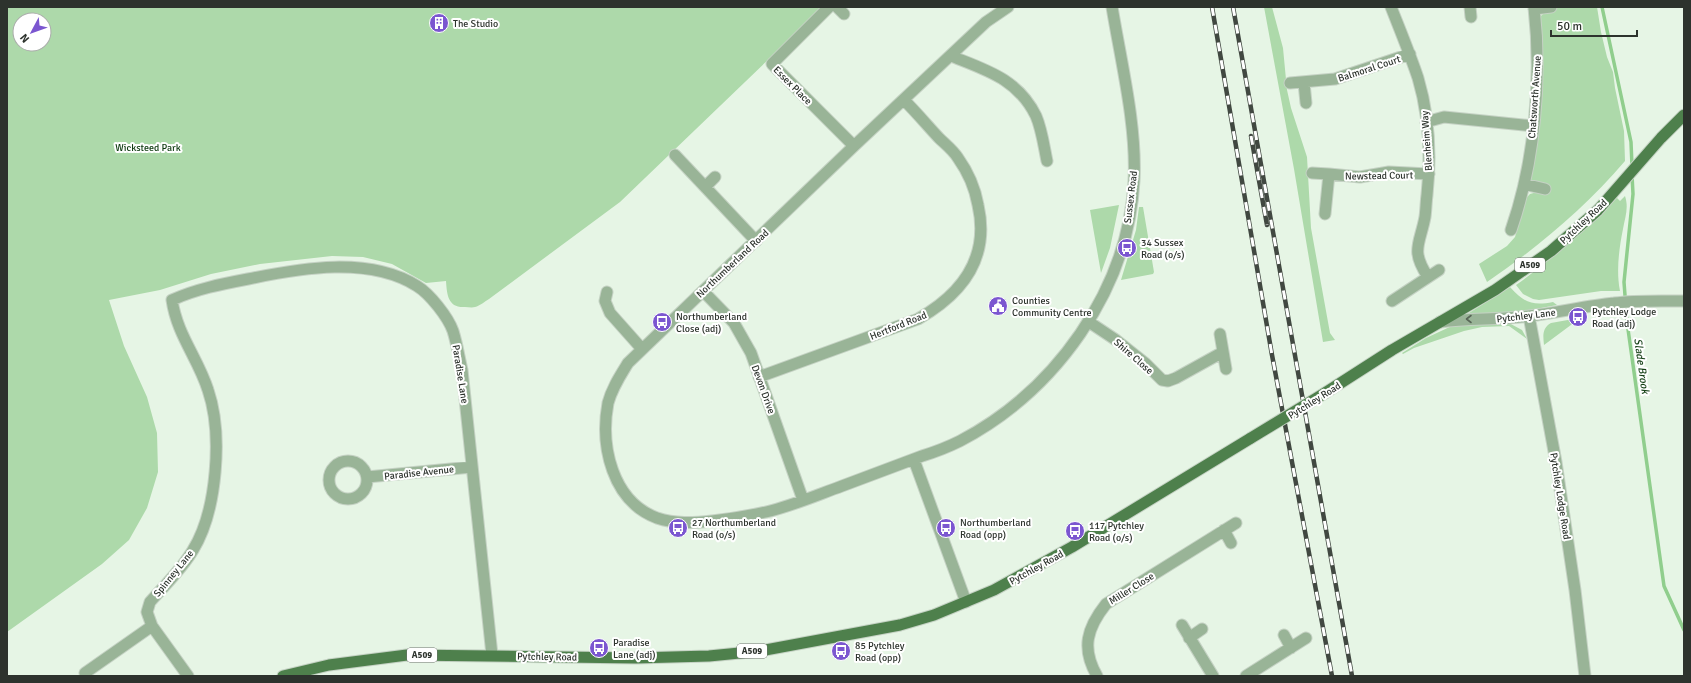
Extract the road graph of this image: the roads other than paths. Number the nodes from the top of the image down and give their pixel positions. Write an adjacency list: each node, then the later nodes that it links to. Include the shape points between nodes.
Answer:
1 (829, 7): 16 (street, Essex Place, via 772,64)
2 (1008, 7): 8 (street, Northumberland Road, via 986,22)
3 (1112, 7): 37 (street, Sussex Road, via 1130,118 1134,181 1126,229 1117,260)
4 (1391, 7): 7 (street, Blenheim Way)
5 (1551, 7): 6 (street, Chatsworth Avenue)
6 (1534, 8): 15 (street, Chatsworth Avenue, via 1537,74)
7 (1410, 54): 10 (street, Balmoral Court, via 1335,79); 14 (street, Blenheim Way, via 1420,85)
8 (951, 56): 11 (street, Northumberland Road); 18 (street, via 986,69 1016,89 1036,117)
9 (1290, 83): 10 (street, Balmoral Court)
10 (1304, 83): 12 (street)
11 (904, 100): 16 (street, Northumberland Road); 43 (street, Hertford Road, via 958,157 975,190 981,229 980,245 966,278 938,308 918,319)
12 (1306, 103)
13 (1684, 115): 38 (main road, Pytchley Road / A509, via 1598,210 1551,251 1495,290)
14 (1426, 122): 15 (street, via 1444,117); 21 (street, Blenheim Way)
15 (1533, 126): 23 (street, Chatsworth Avenue)
16 (854, 146): 28 (street, Northumberland Road)
17 (675, 156): 24 (street)
18 (1047, 161)
19 (1312, 173): 20 (street, Newstead Court)
20 (1330, 174): 21 (street, Newstead Court, via 1360,177 1388,172); 26 (street)
21 (1429, 174): 30 (street, Blenheim Way, via 1425,216 1417,247 1419,260)
22 (715, 177): 24 (street)
23 (1524, 184): 25 (street); 27 (street, Chatsworth Avenue)
24 (705, 187): 28 (street)
25 (1545, 189)
26 (1325, 214)
27 (1511, 230)
28 (756, 241): 31 (street, Northumberland Road)
29 (1439, 270): 30 (street)
30 (1428, 277): 34 (street)
31 (703, 291): 40 (street, Northumberland Road); 43 (street, Devon Drive, via 734,323 748,346)
32 (607, 292): 40 (street, via 605,302 610,313)
33 (172, 300): 45 (street, Paradise Lane, via 230,282 309,268 373,270 418,286 439,308 452,330 462,370); 53 (street, Spinney Lane, via 180,332 208,390 214,414 217,453 205,522 193,550 150,602 147,612)
34 (1392, 301)
35 (1684, 301): 36 (street, Pytchley Lane, via 1613,303)
36 (1529, 316): 38 (street, Pytchley Lane, one-way to 38); 66 (street, Pytchley Lodge Road, via 1554,450)
37 (1089, 322): 41 (street, Shire Close, via 1145,363 1162,380 1176,378); 44 (street, Sussex Road, via 1050,372 1008,410 959,441)
38 (1439, 322): 51 (main road, Pytchley Road / A509, bridge, via 1072,547 994,590)
39 (1220, 334): 41 (street)
40 (642, 349): 47 (street, Northumberland Road, via 628,363 616,381 606,421 608,456 613,475 632,502 656,517 684,523 768,512)
41 (1223, 352): 42 (street)
42 (1226, 369)
43 (759, 377): 47 (street, Devon Drive)
44 (914, 460): 47 (street, Northumberland Road); 51 (street)
45 (472, 467): 46 (street, Paradise Avenue); 59 (street, Paradise Lane)
46 (367, 477)
47 (803, 500)
48 (1236, 522): 49 (street, Miller Close)
49 (1224, 530): 50 (street); 63 (street, Miller Close, via 1106,604 1090,628 1087,643 1088,655)
50 (1231, 543)
51 (966, 602): 59 (main road, Pytchley Road / A509, via 900,625 760,651 709,656 636,658)
52 (1182, 625): 56 (street)
53 (152, 626): 60 (street); 61 (street, Spinney Lane)
54 (1202, 629): 56 (street)
55 (1284, 635): 58 (street)
56 (1189, 638): 64 (street)
57 (1306, 638): 58 (street)
58 (1291, 648): 65 (street)
59 (492, 655): 62 (main road, Pytchley Road / A509, via 407,655 329,665)
60 (84, 673)
61 (188, 676)
62 (283, 676)
63 (1097, 676)
64 (1213, 676)
65 (1246, 676)
66 (1585, 676)

